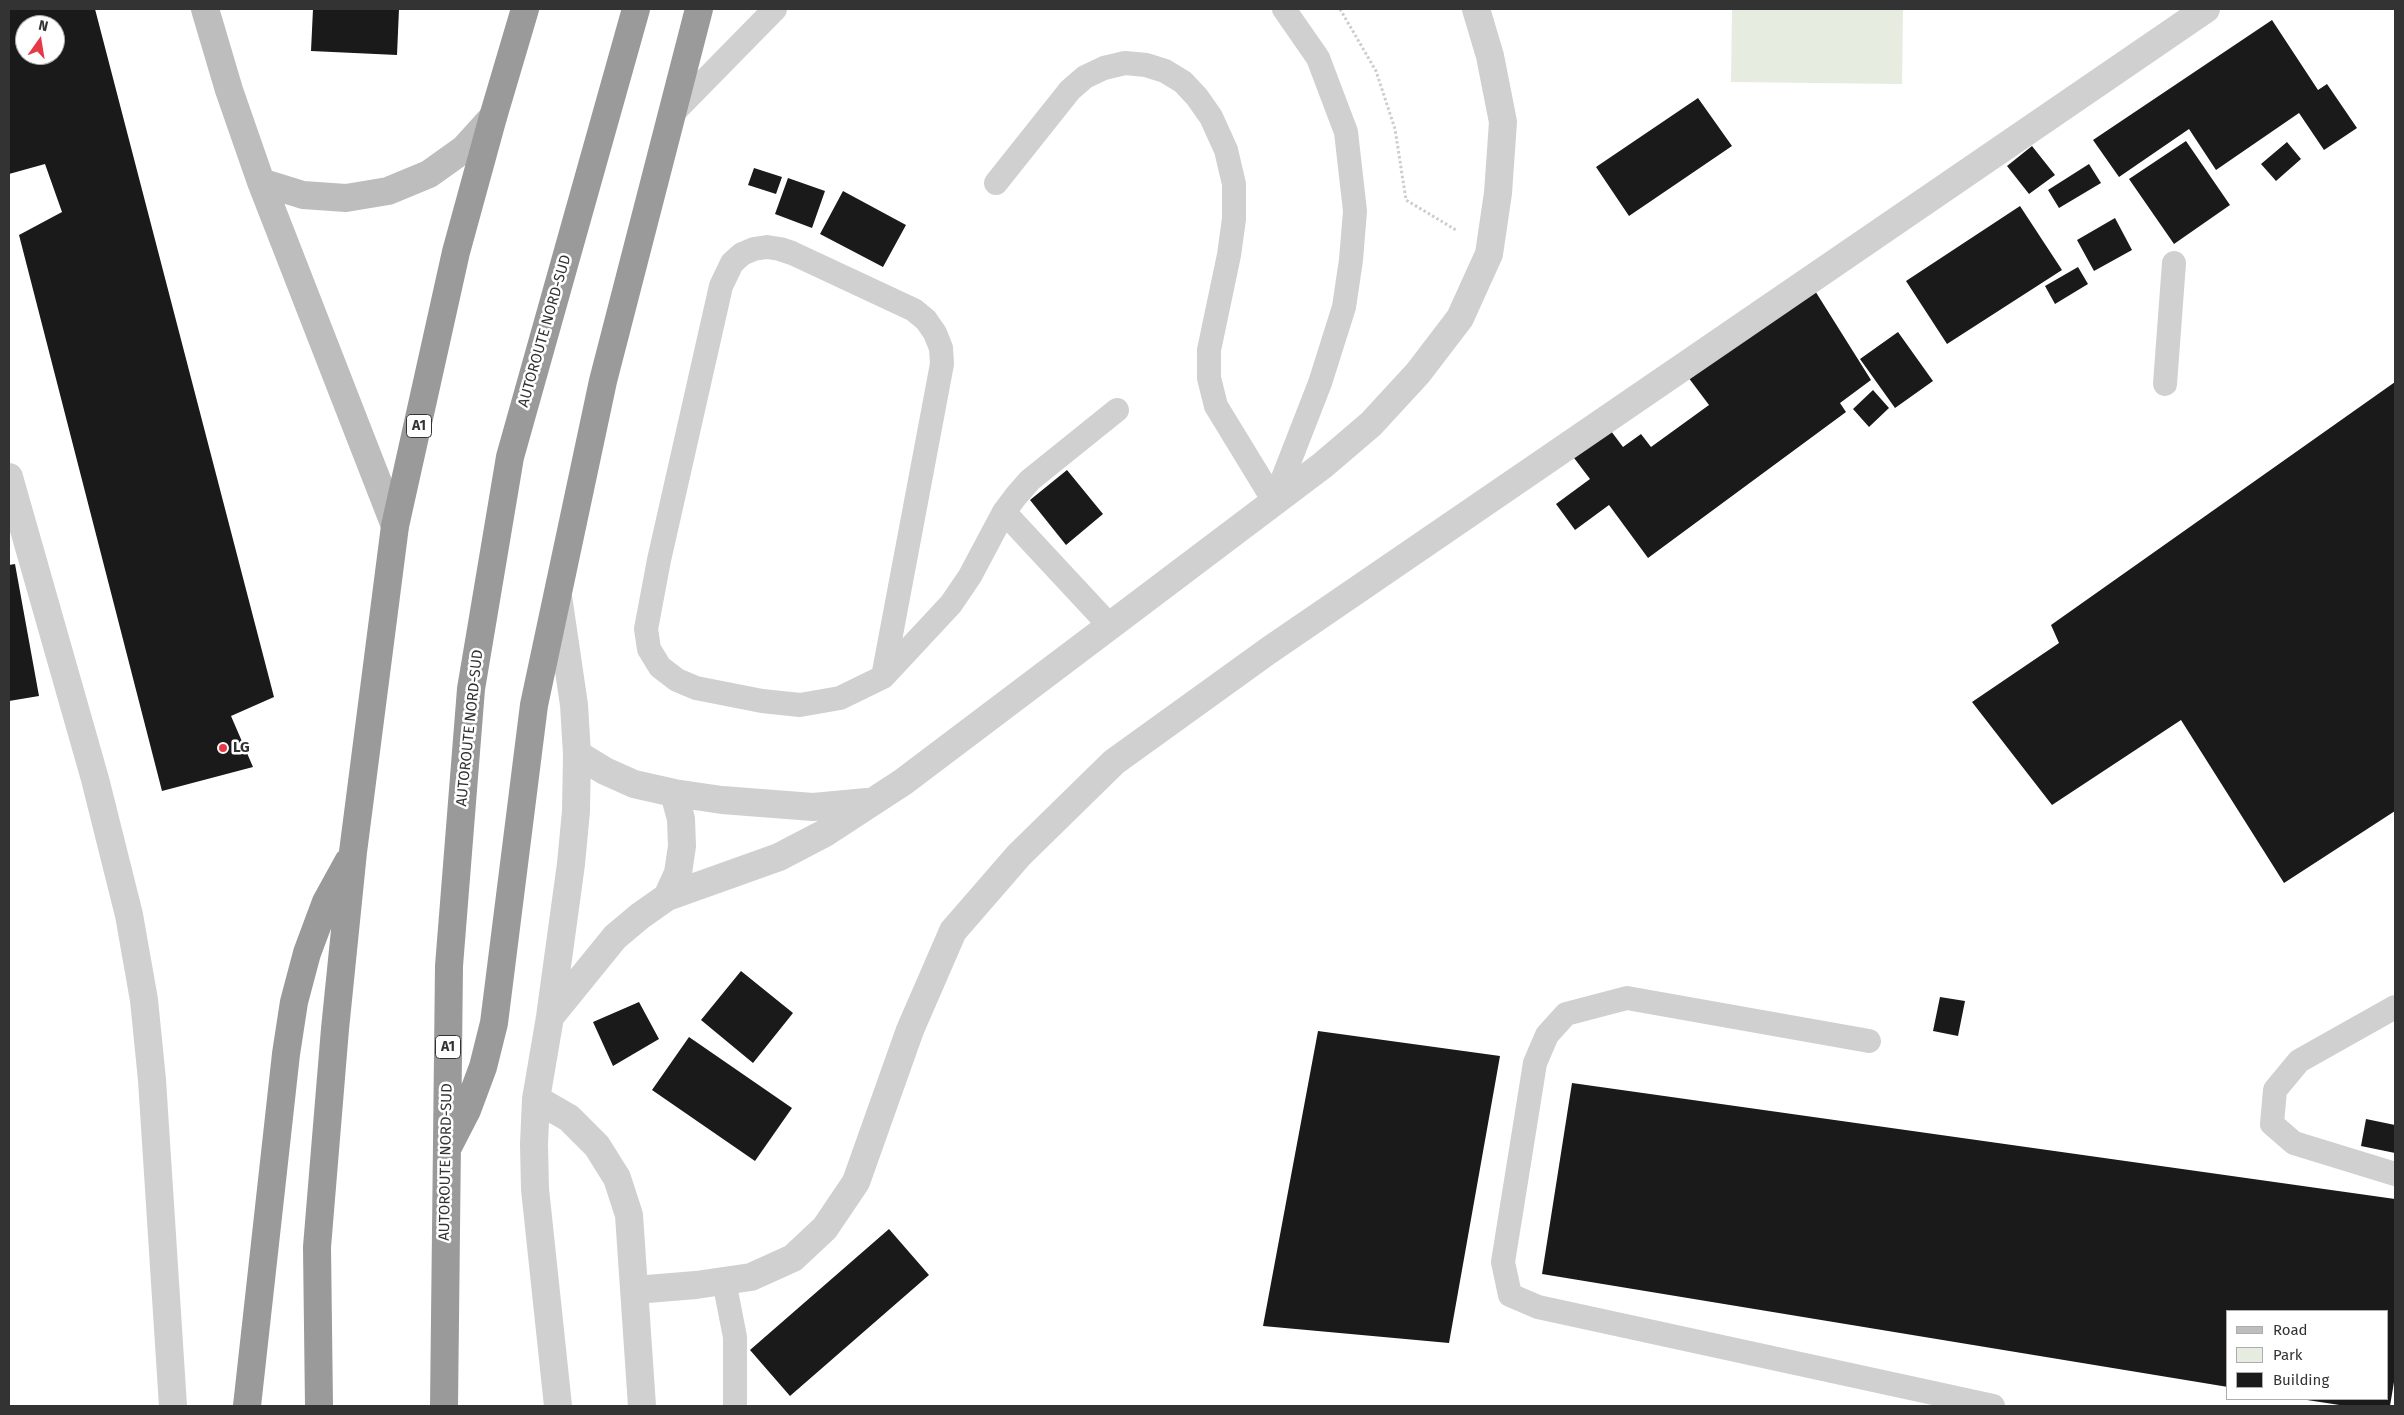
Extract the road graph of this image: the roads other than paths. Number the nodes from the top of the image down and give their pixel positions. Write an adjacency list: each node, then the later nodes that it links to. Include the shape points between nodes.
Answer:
1 (205, 9): 11 (street)
2 (525, 9): 10 (highway, A1)
3 (636, 9): 32 (highway, AUTOROUTE NORD-SUD / A1, via 510,457 471,689 449,966)
4 (699, 9): 9 (highway)
5 (775, 9): 9 (lane)
6 (1284, 9): 17 (lane, via 1318,58 1346,132 1355,211 1344,307 1320,383)
7 (1476, 9): 17 (street, via 1490,56 1503,122 1498,193 1489,254 1460,318 1418,373 1371,424)
8 (2206, 9): 34 (street, via 1268,651 1114,762 1019,855 953,931 910,1030 856,1182 825,1228 793,1258 751,1277)
9 (671, 115): 20 (highway, via 603,381)
10 (493, 116): 11 (street, via 464,149 429,174 388,191 346,198 303,195); 19 (highway, A1, via 456,252)
11 (261, 182): 19 (street)
12 (996, 182): 17 (lane, via 1070,90 1085,77 1104,68 1125,63 1165,70 1197,97 1211,117 1226,150 1234,184 1234,218 1210,350 1209,378 1216,406)
13 (2174, 263): 14 (lane)
14 (2165, 384)
15 (1117, 410): 18 (lane, via 1030,480)
16 (9, 477): 36 (street, via 129,915 144,1000 152,1080)
17 (1274, 501): 21 (street)
18 (1004, 512): 21 (lane); 22 (lane, via 951,604)
19 (395, 526): 26 (highway, A1)
20 (557, 591): 23 (street); 32 (highway, via 528,737 494,1023 470,1102)
21 (1111, 627): 25 (street)
22 (882, 677): 22 (lane, via 840,698 800,705 771,702 696,688 677,680 660,667 650,649 646,629 649,608 721,286 732,263 754,249 780,249 914,310 926,320 941,348 942,364)
23 (578, 754): 24 (street, via 634,784); 29 (street, via 571,864)
24 (674, 793): 25 (street, via 813,807); 27 (street, via 681,819 682,846 678,873)
25 (874, 801): 27 (street, via 825,833 779,857)
26 (354, 852): 37 (highway, via 326,902 307,953 294,1002); 38 (highway, A1, via 318,1247)
27 (667, 897): 29 (street, via 615,937)
28 (2395, 1007): 33 (lane, via 2299,1061 2275,1090 2272,1124 2294,1143)
29 (550, 1017): 31 (street)
30 (1869, 1041): 43 (lane, via 1628,998 1566,1014 1547,1035 1535,1063 1503,1262 1510,1295 1538,1307)
31 (536, 1099): 35 (street, via 569,1118 597,1146 617,1178 629,1215); 40 (street, via 535,1190)
32 (446, 1151): 39 (highway, AUTOROUTE NORD-SUD / A1)
33 (2395, 1174)
34 (724, 1281): 35 (street); 42 (lane, via 735,1337)
35 (635, 1290): 41 (street)
36 (173, 1406)
37 (247, 1406)
38 (319, 1406)
39 (444, 1406)
40 (558, 1406)
41 (642, 1406)
42 (735, 1406)
43 (1993, 1406)

